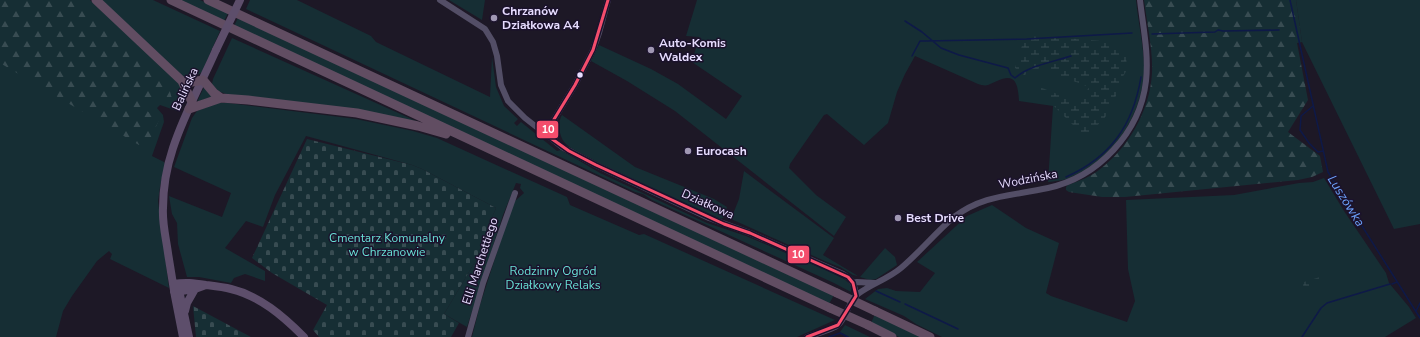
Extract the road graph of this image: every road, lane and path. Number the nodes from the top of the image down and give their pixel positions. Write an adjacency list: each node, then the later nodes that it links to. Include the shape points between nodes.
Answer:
1 (96, 0): 9 (highway)
2 (171, 0): 13 (highway)
3 (208, 0): 28 (highway, bridge)
4 (240, 0): 8 (main road, Balińska, bridge)
5 (440, 0): 12 (street, Działkowa, via 485,29 493,42 500,85 508,101)
6 (608, 0): 12 (street, via 593,50)
7 (1140, 0): 16 (street, Wodzińska, via 1146,53 1146,83 1136,116 1113,150 1084,175 1067,182 989,198 969,207 935,234 902,267)
8 (203, 80): 9 (highway); 10 (highway); 11 (main road, Balińska)
9 (182, 81): 11 (highway)
10 (221, 98): 11 (highway); 13 (highway, via 357,113 418,126)
11 (191, 106): 18 (main road, Balińska, via 173,147 165,192)
12 (546, 134): 15 (street, Działkowa, via 569,151 596,165 719,222 843,274)
13 (474, 142): 27 (highway, bridge)
14 (515, 192): 25 (street, Elli Marchettiego, via 483,283)
15 (853, 283): 16 (street); 20 (street)
16 (878, 283): 20 (street, Wodzińska)
17 (206, 285): 18 (main road, via 190,282); 19 (main road); 24 (main road, via 231,289 258,300)
18 (178, 288): 19 (main road); 21 (main road, Balińska); 22 (main road, Balińska)
19 (195, 289): 21 (main road, via 187,303)
20 (856, 296): 26 (street, Wodzińska, via 838,325)
21 (185, 318): 23 (main road, Balińska)
22 (183, 337)
23 (189, 337)
24 (304, 337)
25 (468, 337)
26 (808, 337)
27 (892, 337)
28 (930, 337)

